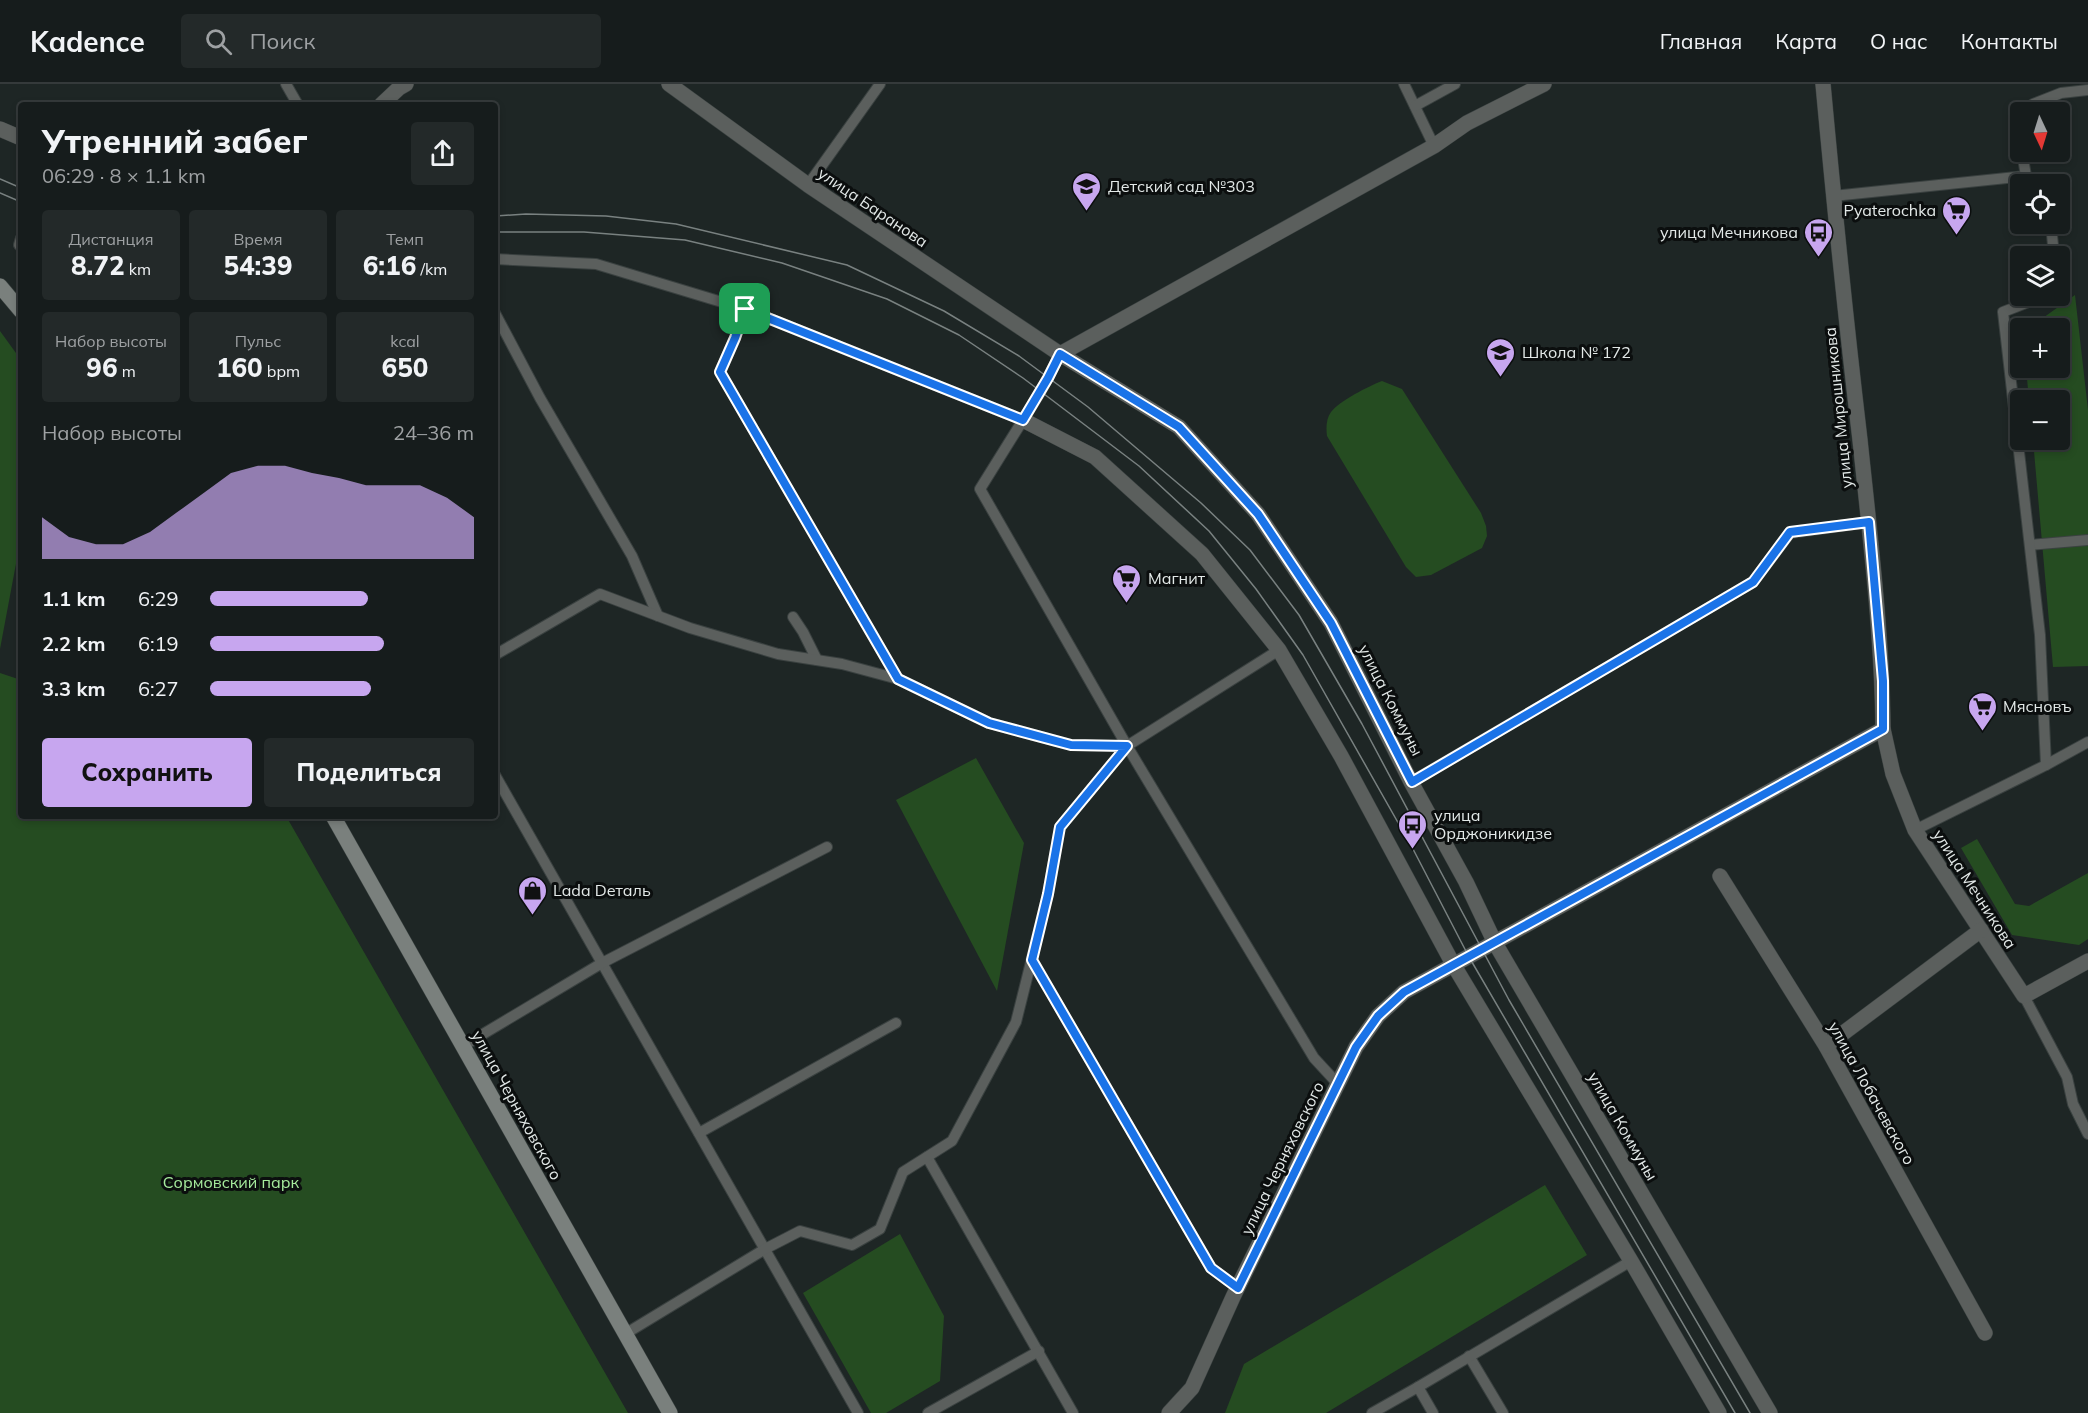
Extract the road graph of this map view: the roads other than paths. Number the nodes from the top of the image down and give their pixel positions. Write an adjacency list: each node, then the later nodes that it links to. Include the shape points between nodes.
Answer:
1 (286, 84): 10 (lane)
2 (669, 84): 18 (street, улица Баранова)
3 (880, 84): 18 (lane)
4 (1404, 84): 13 (lane)
5 (1455, 84): 13 (lane)
6 (1544, 84): 16 (street, via 1467,123)
7 (1823, 84): 19 (street, улица Мирошникова)
8 (401, 85): 11 (street)
9 (2088, 90): 12 (lane, via 2061,93)
10 (296, 102)
11 (384, 102)
12 (2038, 102)
13 (1415, 106): 16 (lane)
14 (0, 129): 15 (street)
15 (18, 137)
16 (1434, 146): 26 (street)
17 (2010, 178): 19 (lane)
18 (808, 185): 26 (street, улица Баранова)
19 (1833, 196): 28 (street, улица Мирошникова)
20 (498, 259): 24 (lane, via 596,264)
21 (0, 286): 23 (main road)
22 (2018, 306): 30 (lane, via 2003,312)
23 (18, 307)
24 (745, 309): 27 (lane); 36 (lane, via 720,372)
25 (498, 319): 31 (lane, via 632,556)
26 (1060, 354): 27 (lane); 42 (street, улица Коммуны, via 1179,427 1258,514 1331,623)
27 (1023, 420): 33 (street, via 1095,458 1202,554); 39 (lane, via 980,489)
28 (1869, 522): 37 (street, улица Мирошникова, via 1883,681); 42 (lane, via 1790,532 1753,582)
29 (2088, 540): 30 (lane)
30 (2030, 545): 40 (lane, via 2040,635)
31 (658, 616): 34 (lane, via 600,594); 35 (lane, via 778,654)
32 (793, 617): 35 (lane)
33 (1279, 650): 39 (lane); 52 (street)
34 (498, 652)
35 (817, 660): 36 (lane)
36 (898, 679): 39 (lane, via 989,723 1071,745)
37 (1883, 729): 44 (street, улица Мечникова, via 1893,774); 48 (street)
38 (2088, 742): 40 (lane)
39 (1127, 746): 49 (lane, via 1060,827); 57 (lane, via 1314,1058)
40 (2046, 765): 44 (lane)
41 (498, 780): 51 (lane)
42 (1412, 782): 48 (street, улица Коммуны)
43 (335, 819): 55 (main road, улица Черняховского)
44 (1915, 830): 47 (street, улица Мечникова)
45 (827, 847): 51 (lane)
46 (1720, 876): 56 (street, улица Лобачевского)
47 (1980, 930): 53 (street, улица Мечникова); 56 (street)
48 (1494, 943): 52 (street, улица Черняховского); 78 (street, улица Коммуны)
49 (1032, 960): 60 (lane, via 1016,1022 989,1074 952,1141); 63 (lane, via 1211,1268)
50 (2088, 962): 53 (street)
51 (602, 963): 55 (lane); 58 (lane)
52 (1453, 964): 57 (street, улица Черняховского, via 1404,992 1378,1016 1356,1047); 62 (street)
53 (2024, 996): 59 (lane, via 2067,1077 2073,1104)
54 (896, 1023): 58 (lane)
55 (463, 1046): 65 (main road, улица Черняховского)
56 (1826, 1046): 64 (street, улица Лобачевского)
57 (1338, 1084): 63 (street, улица Черняховского)
58 (699, 1133): 61 (lane)
59 (2088, 1134)
60 (927, 1157): 61 (lane, via 903,1172 880,1229 862,1240 852,1245 800,1231); 66 (lane)
61 (765, 1249): 65 (lane); 71 (lane)
62 (1631, 1261): 67 (lane); 69 (street)
63 (1238, 1288): 74 (street, улица Черняховского, via 1192,1388)
64 (1985, 1333)
65 (626, 1334): 70 (main road, улица Черняховского)
66 (1039, 1351): 72 (lane); 73 (lane)
67 (1469, 1356): 68 (lane); 77 (lane)
68 (1418, 1387): 75 (lane); 76 (lane)
69 (1717, 1412)
70 (670, 1413)
71 (858, 1413)
72 (928, 1413)
73 (1073, 1413)
74 (1169, 1413)
75 (1372, 1413)
76 (1433, 1413)
77 (1503, 1413)
78 (1770, 1413)

